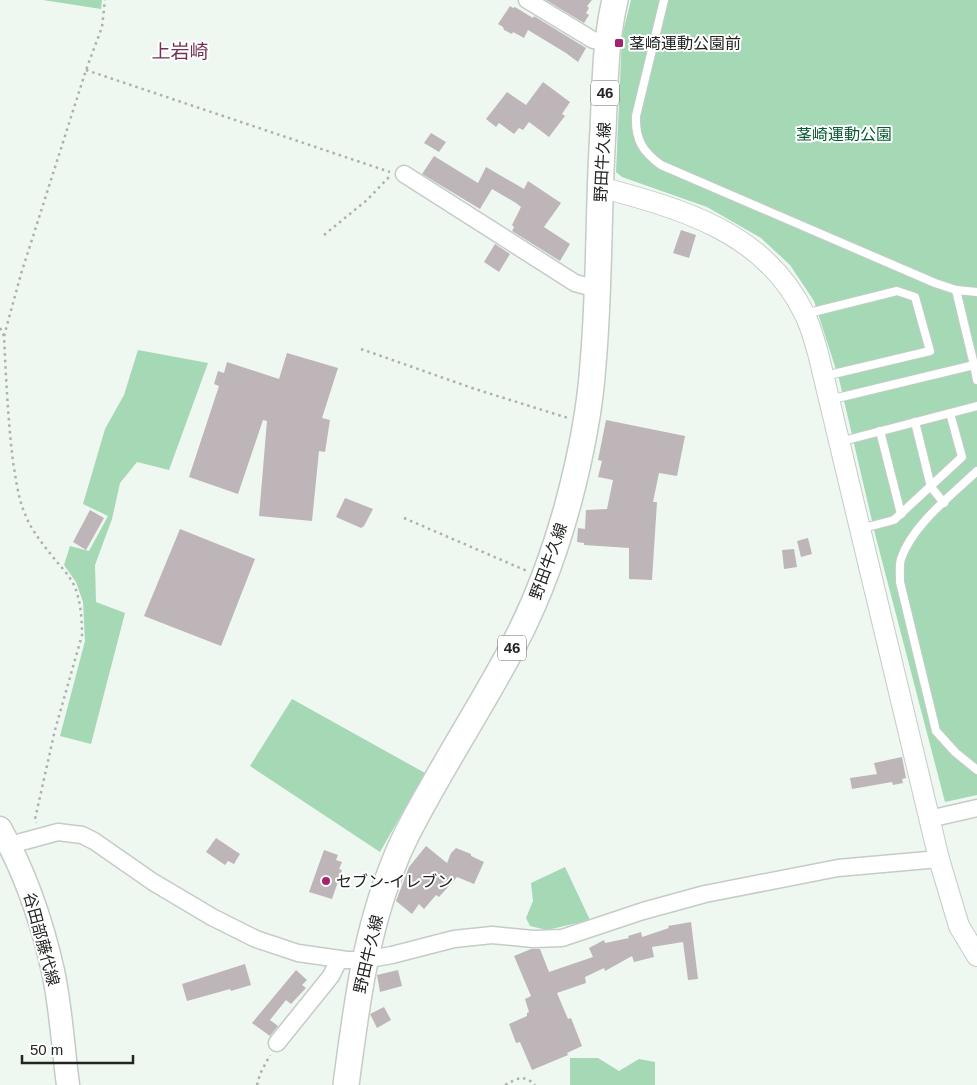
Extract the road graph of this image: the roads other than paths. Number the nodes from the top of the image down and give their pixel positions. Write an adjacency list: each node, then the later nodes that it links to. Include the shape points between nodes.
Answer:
1 (527, 0): 4 (street, via 593,40)
2 (615, 0): 4 (main road, 野田牛久線 / 46)
3 (664, 0): 8 (lane, via 636,116 639,141 648,156 934,284)
4 (608, 43): 6 (main road, 野田牛久線 / 46)
5 (404, 174): 7 (street, via 575,283)
6 (600, 187): 7 (main road, 野田牛久線 / 46); 10 (street, via 714,225 742,241 773,268)
7 (597, 289): 32 (main road, 野田牛久線 / 46, via 586,423 567,507 543,578 506,661 414,820 394,862)
8 (956, 290): 9 (lane); 11 (lane)
9 (977, 292)
10 (805, 314): 12 (street); 12 (lane, via 897,291 915,297 918,305 930,351)
11 (975, 365): 13 (lane); 14 (lane)
12 (824, 376): 14 (street)
13 (977, 380)
14 (830, 400): 19 (street)
15 (977, 406): 16 (lane)
16 (950, 413): 17 (lane); 21 (lane, via 962,457)
17 (915, 422): 18 (lane); 21 (lane)
18 (880, 431): 19 (lane); 23 (lane)
19 (839, 442): 24 (street)
20 (977, 471): 22 (lane)
21 (931, 487): 22 (lane); 23 (lane)
22 (944, 503): 25 (lane, via 918,528 906,546 900,561 900,582 936,731 954,752)
23 (901, 514): 24 (lane, via 894,520)
24 (860, 529): 27 (street)
25 (977, 770)
26 (977, 808): 27 (street)
27 (929, 819): 29 (street)
28 (5, 836): 31 (street, via 39,837 58,832 82,835 212,917 256,939 298,953); 34 (main road, 谷田部藤代線, via 30,891 54,972)
29 (939, 859): 30 (street, via 959,926); 32 (street, via 838,868 705,894 562,938 492,935 454,939)
30 (977, 956)
31 (340, 960): 32 (street); 33 (street, via 331,976)
32 (364, 960): 35 (main road, 野田牛久線 / 46)
33 (277, 1043)
34 (68, 1085)
35 (346, 1085)

